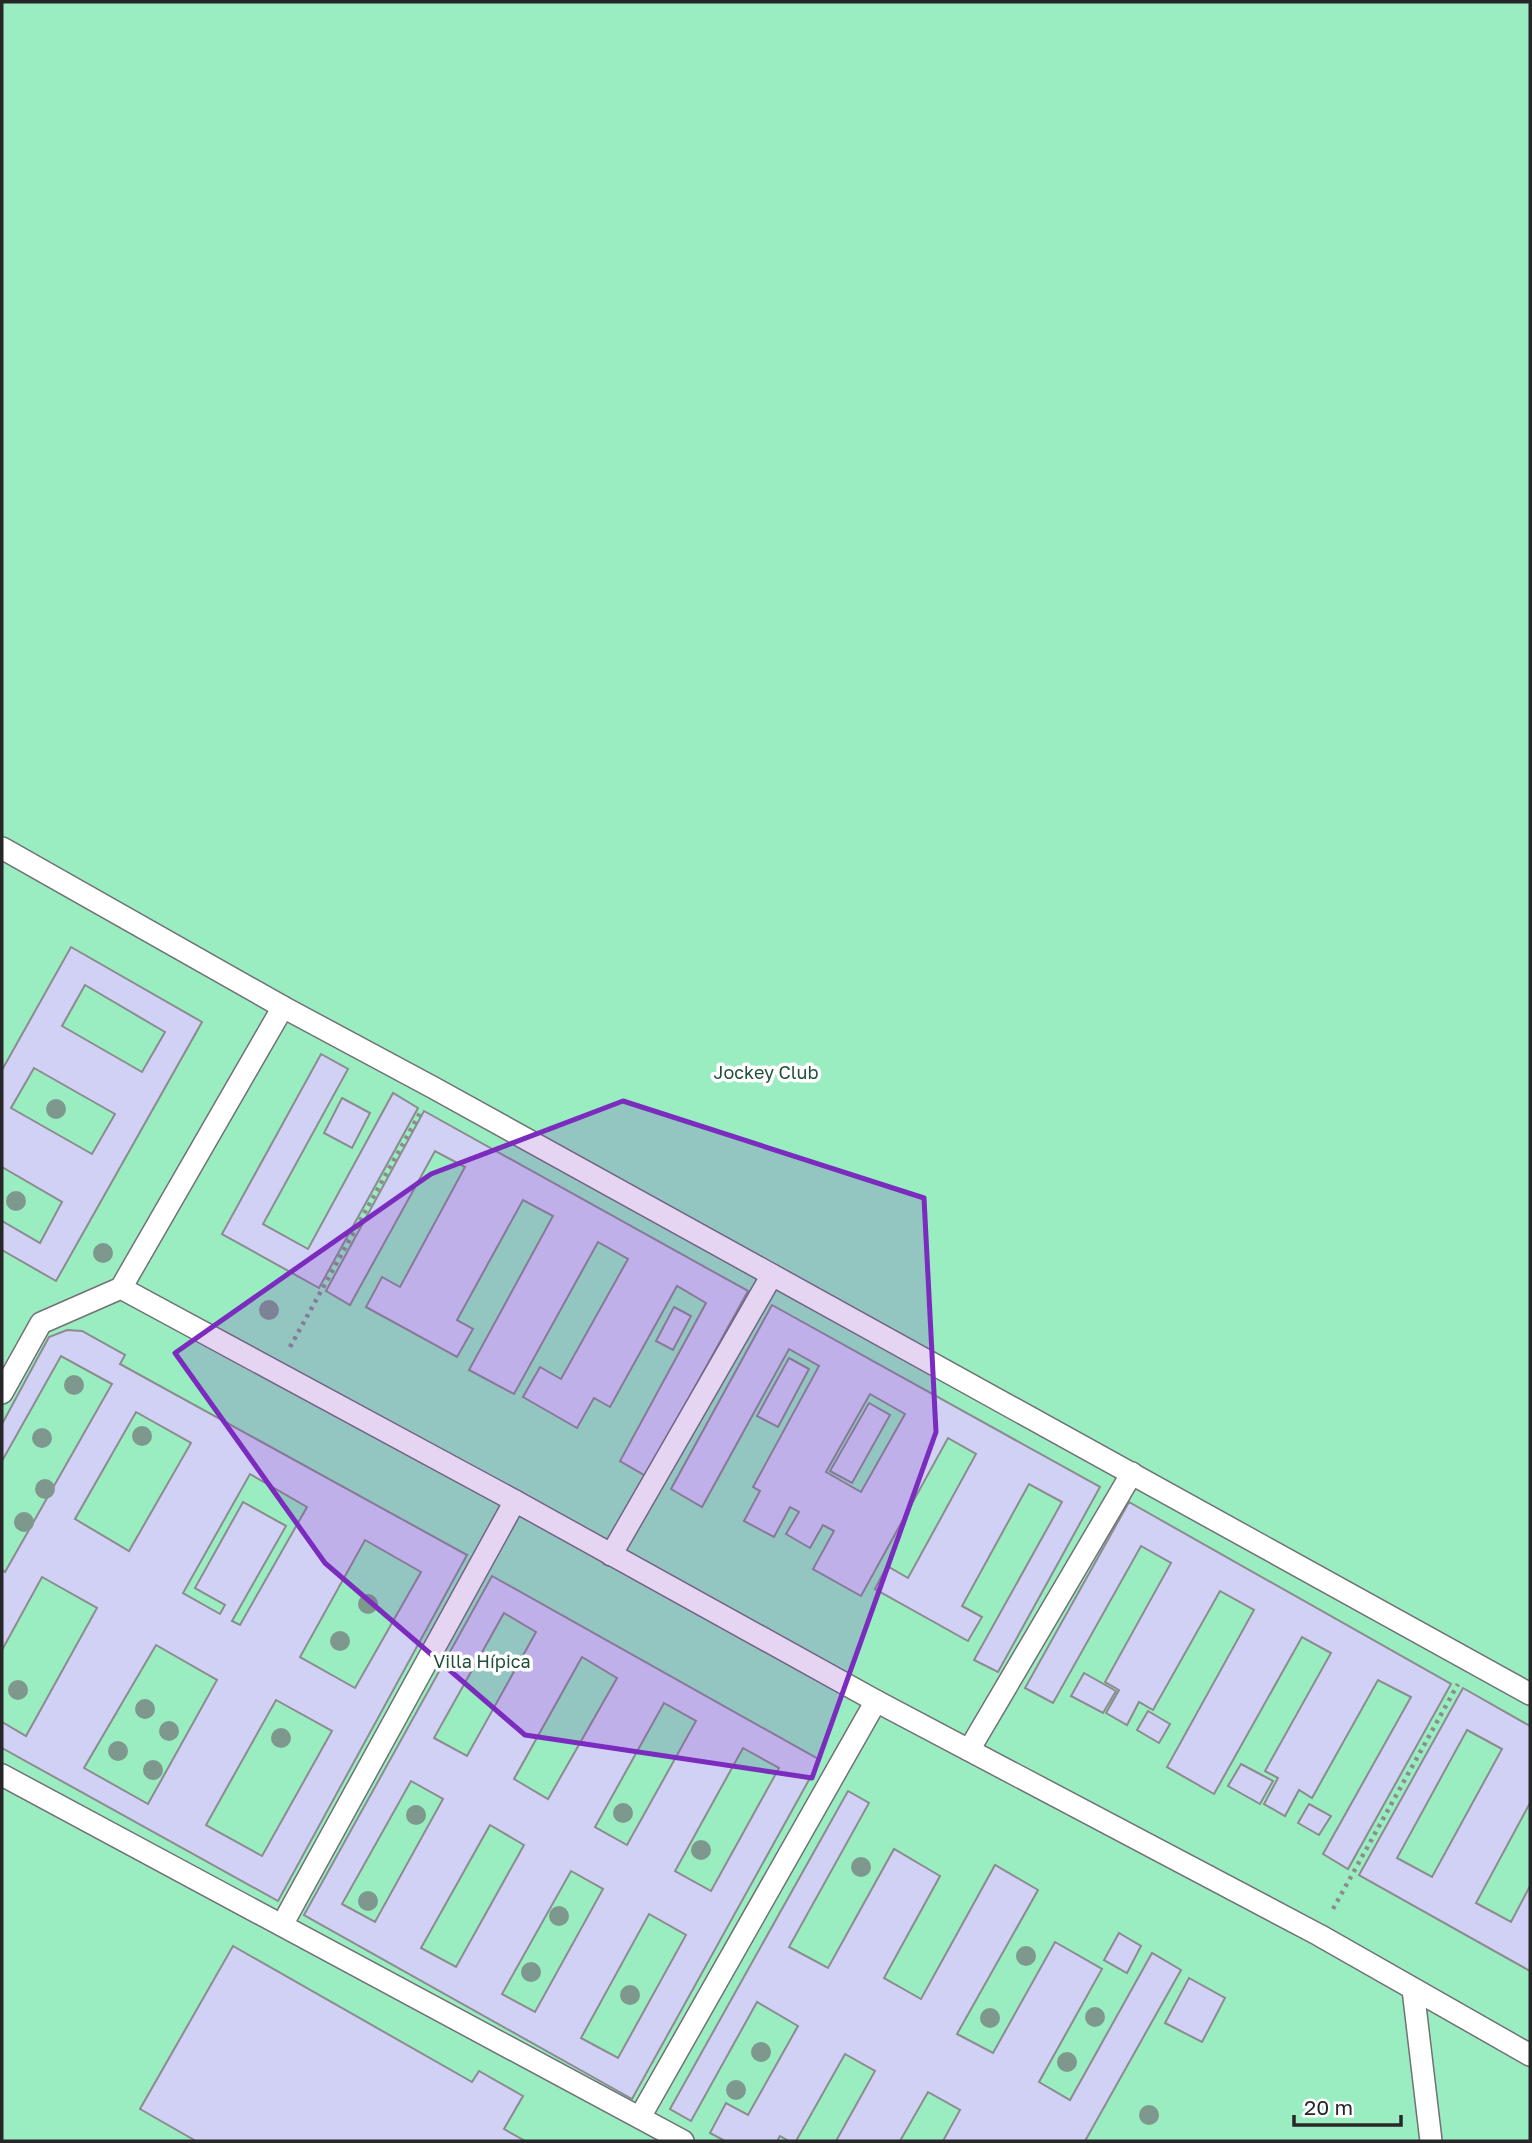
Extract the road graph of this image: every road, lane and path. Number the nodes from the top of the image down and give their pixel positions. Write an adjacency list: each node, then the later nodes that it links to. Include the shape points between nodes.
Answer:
1 (2, 848): 2 (lane)
2 (284, 1007): 3 (lane); 5 (lane)
3 (434, 1088): 4 (lane); 6 (path)
4 (772, 1275): 8 (lane); 10 (lane)
5 (121, 1288): 6 (lane); 7 (lane, via 41,1323)
6 (276, 1371): 9 (lane)
7 (2, 1393)
8 (1132, 1473): 11 (lane); 14 (lane)
9 (515, 1501): 10 (lane); 16 (lane)
10 (611, 1555): 13 (lane)
11 (1471, 1661): 12 (lane); 17 (path)
12 (1530, 1694)
13 (876, 1701): 14 (lane); 20 (lane)
14 (969, 1750): 17 (lane)
15 (2, 1775): 16 (lane)
16 (282, 1925): 20 (lane)
17 (1319, 1935): 18 (lane)
18 (1413, 1989): 19 (lane); 22 (lane)
19 (1530, 2055)
20 (640, 2117): 21 (lane)
21 (683, 2141)
22 (1431, 2141)

